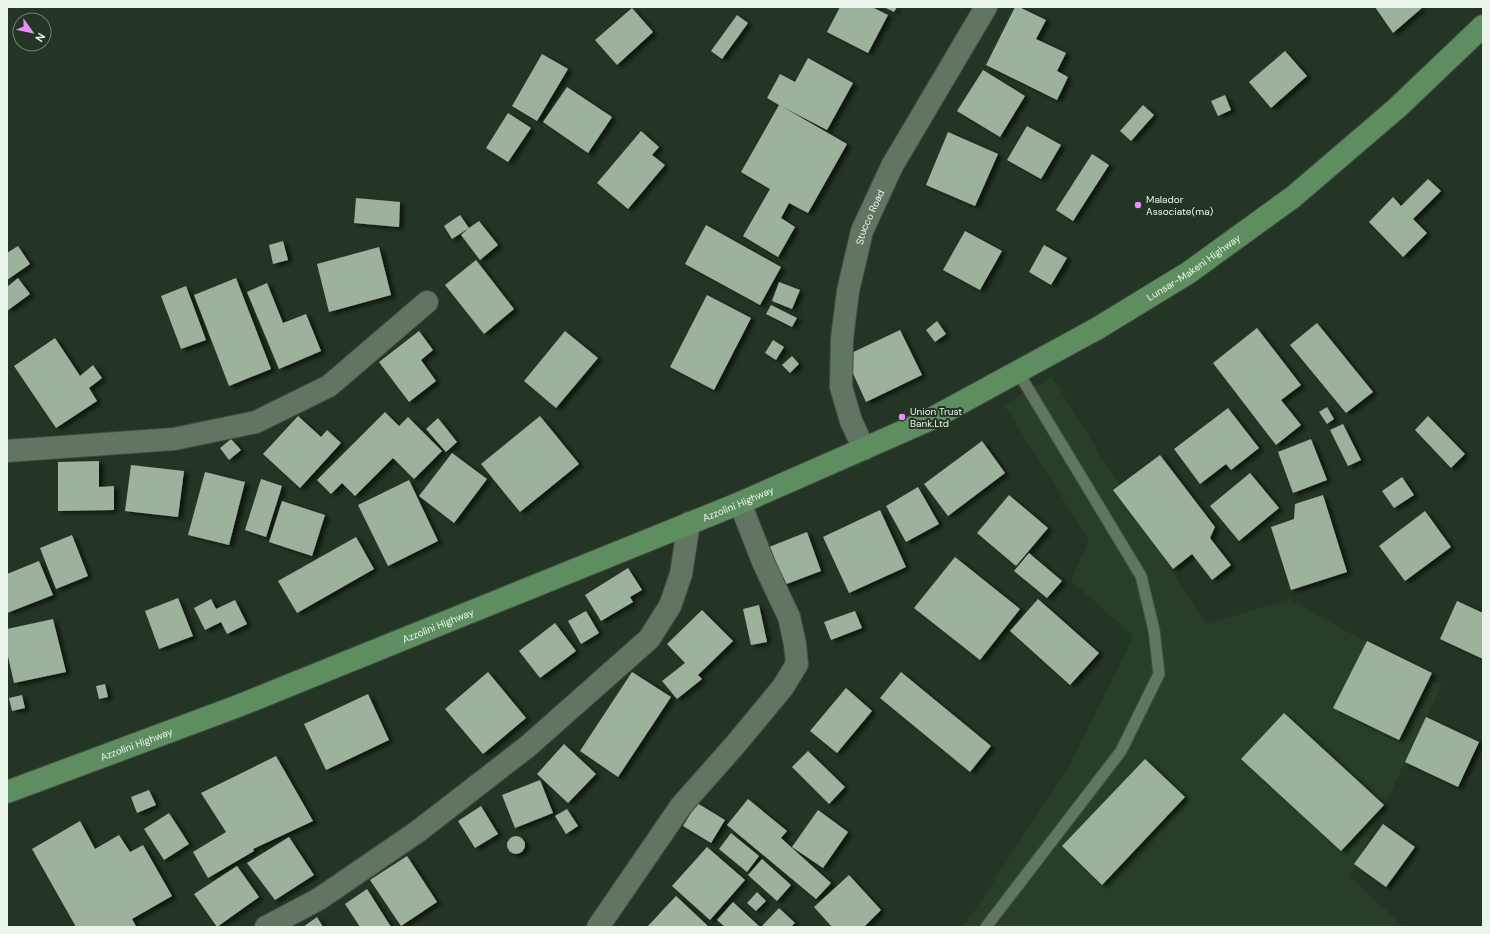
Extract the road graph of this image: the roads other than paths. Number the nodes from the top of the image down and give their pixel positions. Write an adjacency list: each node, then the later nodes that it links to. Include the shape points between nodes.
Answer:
1 (986, 7): 5 (street, Stucco Road, via 892,166 862,231 848,291 842,339 841,387 851,421)
2 (1483, 26): 4 (main road, Lunsar-Makeni Highway, via 1397,108 1293,196 1188,273 1098,328)
3 (426, 302): 6 (street, via 329,386 256,422 174,439)
4 (1018, 372): 5 (main road, Lunsar-Makeni Highway, via 931,419); 12 (lane, via 1141,576 1154,630 1159,674 1121,751)
5 (864, 449): 7 (main road, Azzolini Highway)
6 (7, 451)
7 (740, 503): 8 (main road, Azzolini Highway); 11 (street, via 764,564 789,617 797,664 783,687 681,806)
8 (689, 523): 9 (main road, Azzolini Highway, via 246,703); 10 (street, via 681,574 670,606 648,639 527,747 417,832 319,899)
9 (7, 792)
10 (266, 927)
11 (598, 927)
12 (986, 927)

